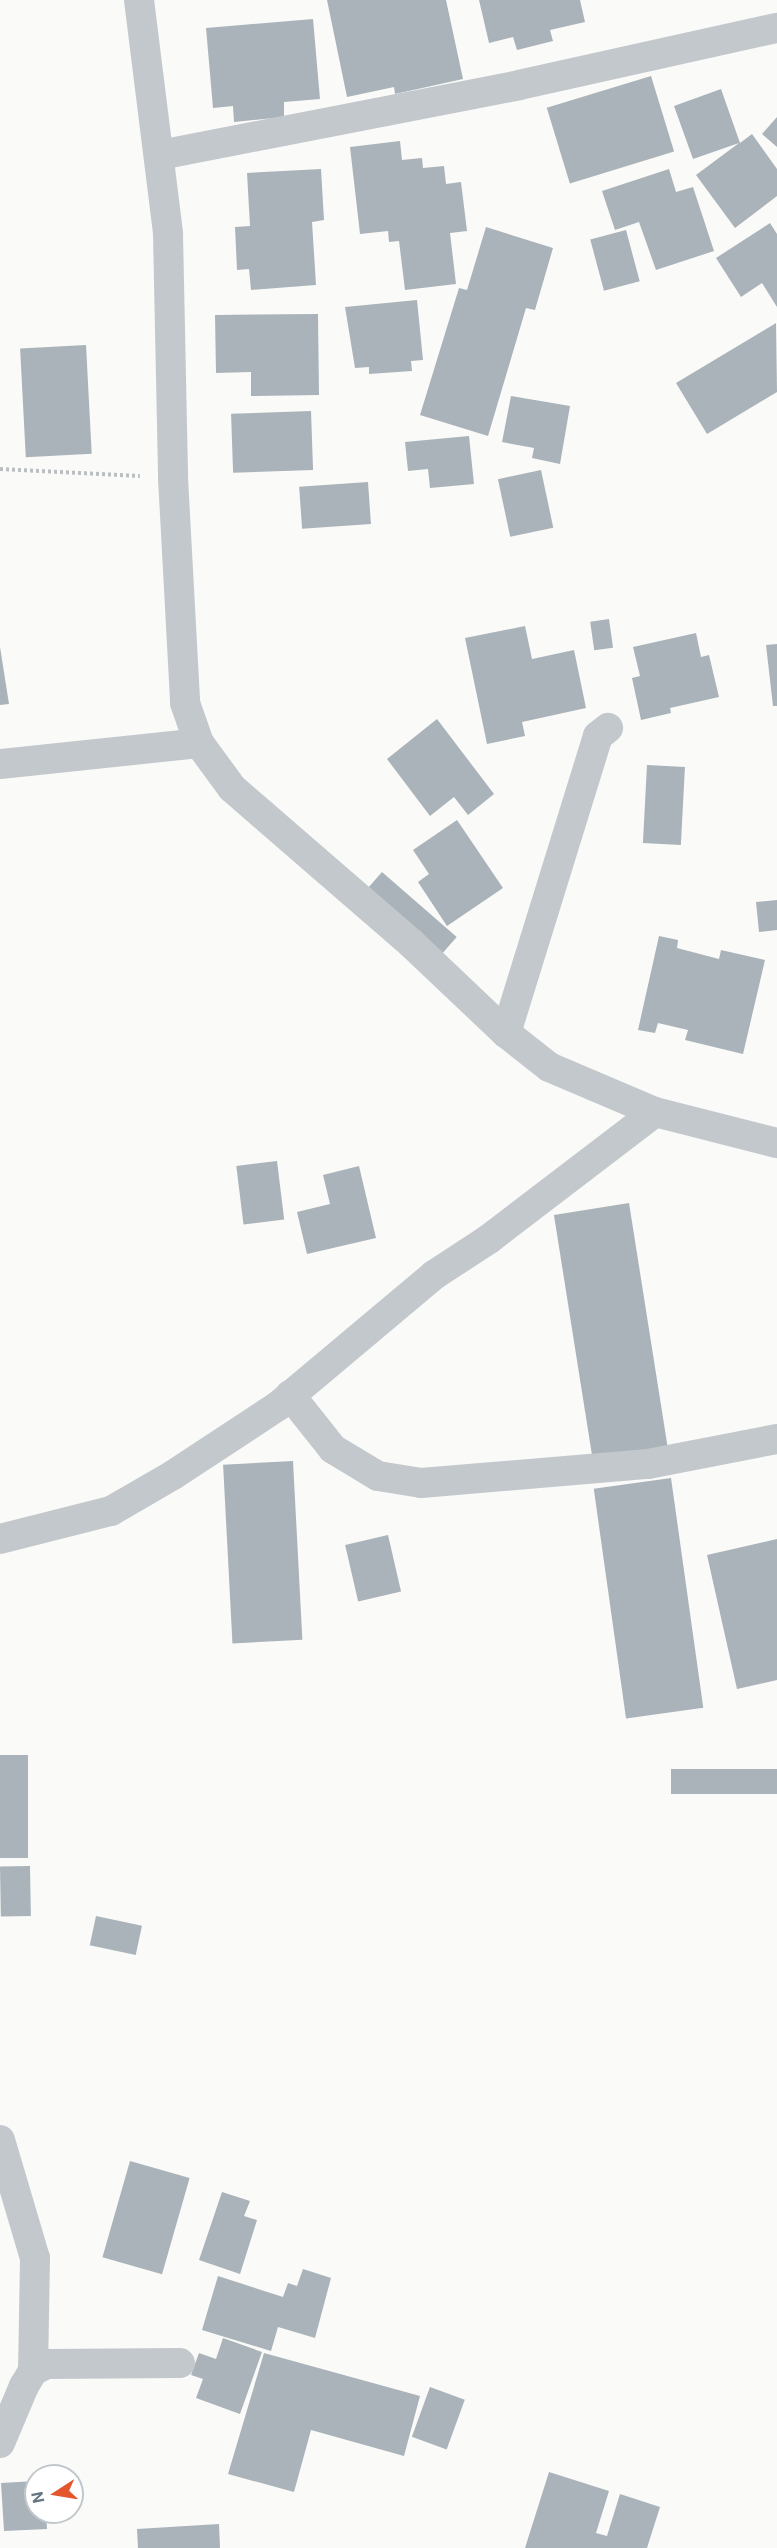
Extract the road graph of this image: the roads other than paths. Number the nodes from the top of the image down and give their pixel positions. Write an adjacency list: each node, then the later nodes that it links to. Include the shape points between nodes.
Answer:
1 (140, 0): 3 (street)
2 (777, 28): 3 (street, via 519,85)
3 (160, 155): 5 (street, via 168,234 173,478 185,703)
4 (608, 728): 7 (street, via 598,736)
5 (199, 743): 6 (street); 7 (street, via 232,788 411,943)
6 (0, 764)
7 (506, 1033): 8 (street, via 549,1066)
8 (654, 1112): 9 (street); 10 (street, via 489,1239 434,1275)
9 (777, 1143)
10 (290, 1395): 11 (street, via 333,1449 378,1476 421,1483 648,1464); 12 (street, via 173,1475 111,1511)
11 (777, 1439)
12 (0, 1539)
13 (0, 2140): 15 (street, via 35,2258)
14 (180, 2363): 15 (street, via 66,2362)
15 (33, 2371): 16 (street)
16 (0, 2443)

